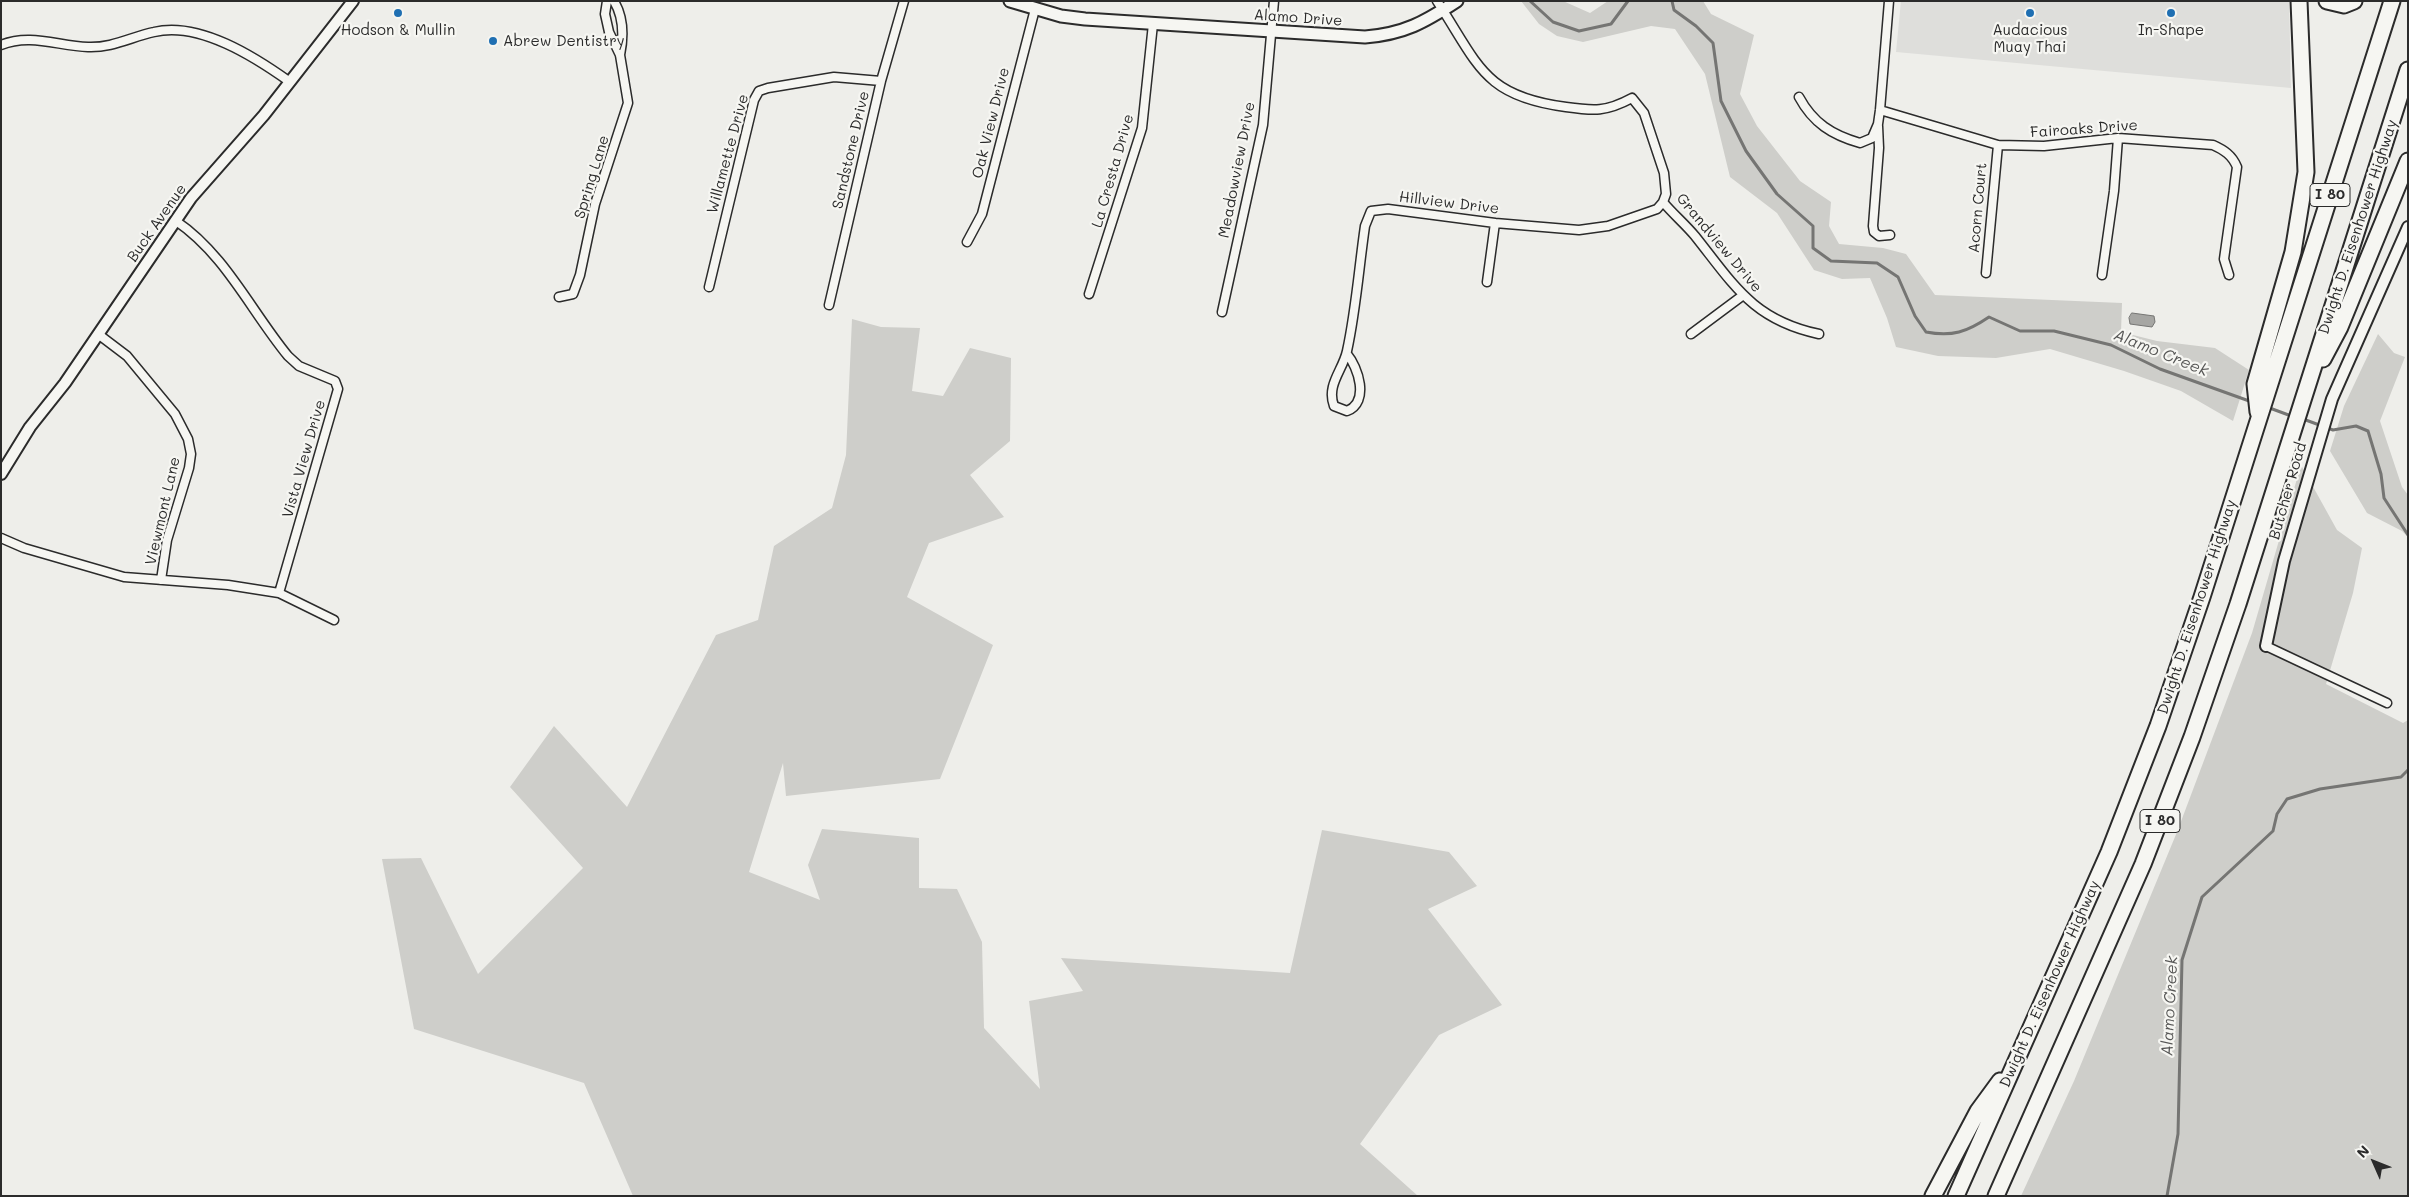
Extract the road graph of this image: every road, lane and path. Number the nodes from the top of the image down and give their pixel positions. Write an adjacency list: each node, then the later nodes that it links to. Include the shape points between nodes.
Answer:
1 (353, 1): 21 (street, Buck Avenue)
2 (607, 1): 18 (street, Spring Lane, via 605,14 609,32)
3 (614, 1): 18 (street, Spring Lane, via 624,36)
4 (904, 1): 20 (street, Sandstone Drive)
5 (1010, 1): 14 (main road, Alamo Drive)
6 (1274, 1): 16 (street, Meadowview Drive)
7 (1457, 1): 13 (main road, Alamo Drive)
8 (1889, 1): 23 (street)
9 (2299, 1): 48 (highway, via 2306,172 2293,252)
10 (2327, 1): 11 (highway, via 2344,5)
11 (2354, 1)
12 (2392, 1): 48 (highway, I 80)
13 (1440, 6): 16 (main road, Alamo Drive, via 1405,31 1383,36); 28 (street, Grandview Drive, via 1476,63 1502,89 1520,98 1601,110 1614,108 1632,98 1644,113 1664,173 1666,194)
14 (1035, 9): 15 (main road, Alamo Drive, via 1069,17); 33 (street, Oak View Drive, via 982,214)
15 (1153, 24): 16 (main road, Alamo Drive); 39 (street, La Cresta Drive, via 1142,128)
16 (1270, 31): 43 (street, Meadowview Drive, via 1263,125)
17 (1, 44): 21 (street, via 38,40 100,47 155,32 194,32 221,41)
18 (620, 55): 41 (street, Spring Lane, via 627,88 626,116 595,204 580,275 573,294)
19 (2408, 70): 49 (highway, Dwight D. Eisenhower Highway / I 80)
20 (881, 81): 38 (street, Willamette Drive, via 834,77 759,91 754,100); 42 (street, Sandstone Drive)
21 (290, 82): 29 (street, Buck Avenue, via 191,198)
22 (1799, 98): 24 (street, via 1806,110 1828,131 1848,139 1860,142 1872,138)
23 (1880, 110): 24 (street); 26 (street, Fairoaks Drive)
24 (1878, 124): 32 (street, via 1873,226 1878,236)
25 (2118, 138): 26 (street, Fairoaks Drive, via 2044,146); 35 (street, Fairoaks Drive, via 2213,145 2230,156 2237,167 2237,176 2224,259); 36 (street)
26 (1998, 145): 34 (street, Acorn Court)
27 (2408, 161): 49 (highway, via 2340,327)
28 (1663, 202): 30 (street, Hillview Drive, via 1657,209 1608,226 1579,230); 40 (street, Grandview Drive, via 1694,234)
29 (176, 221): 44 (street, Buck Avenue); 53 (street, Vista View Drive, via 201,241 222,265 288,356 299,366 335,381 338,389)
30 (1494, 223): 37 (street); 47 (street, Hillview Drive, via 1388,209 1371,211)
31 (2408, 227): 55 (street, Butcher Road, via 2332,399 2284,561)
32 (1890, 235)
33 (967, 242)
34 (1986, 273)
35 (2229, 275)
36 (2102, 276)
37 (1487, 282)
38 (709, 287)
39 (1089, 294)
40 (1742, 296): 45 (street); 46 (street, Grandview Drive, via 1775,319)
41 (560, 297)
42 (829, 305)
43 (1222, 312)
44 (98, 334): 50 (street, Buck Avenue); 52 (street, Viewmont Lane, via 127,356 175,414 188,440 189,468 167,540)
45 (1691, 334)
46 (1819, 334)
47 (1347, 354): 47 (street, via 1356,365 1360,378 1357,401 1347,411 1334,406 1332,398 1335,377)
48 (2262, 386): 57 (highway, Dwight D. Eisenhower Highway / I 80, via 2258,421 2199,606 2135,787)
49 (2304, 396): 60 (highway, Dwight D. Eisenhower Highway / I 80, via 2214,676 2168,800 2113,933)
50 (1, 474)
51 (1, 538): 52 (street, via 103,572)
52 (161, 580): 53 (street)
53 (279, 593): 54 (street)
54 (334, 620)
55 (2266, 646): 56 (street, Butcher Road)
56 (2387, 703)
57 (2018, 1055): 58 (highway, via 1978,1111); 59 (highway, Dwight D. Eisenhower Highway / I 80)
58 (1932, 1196)
59 (1956, 1196)
60 (1996, 1196)

